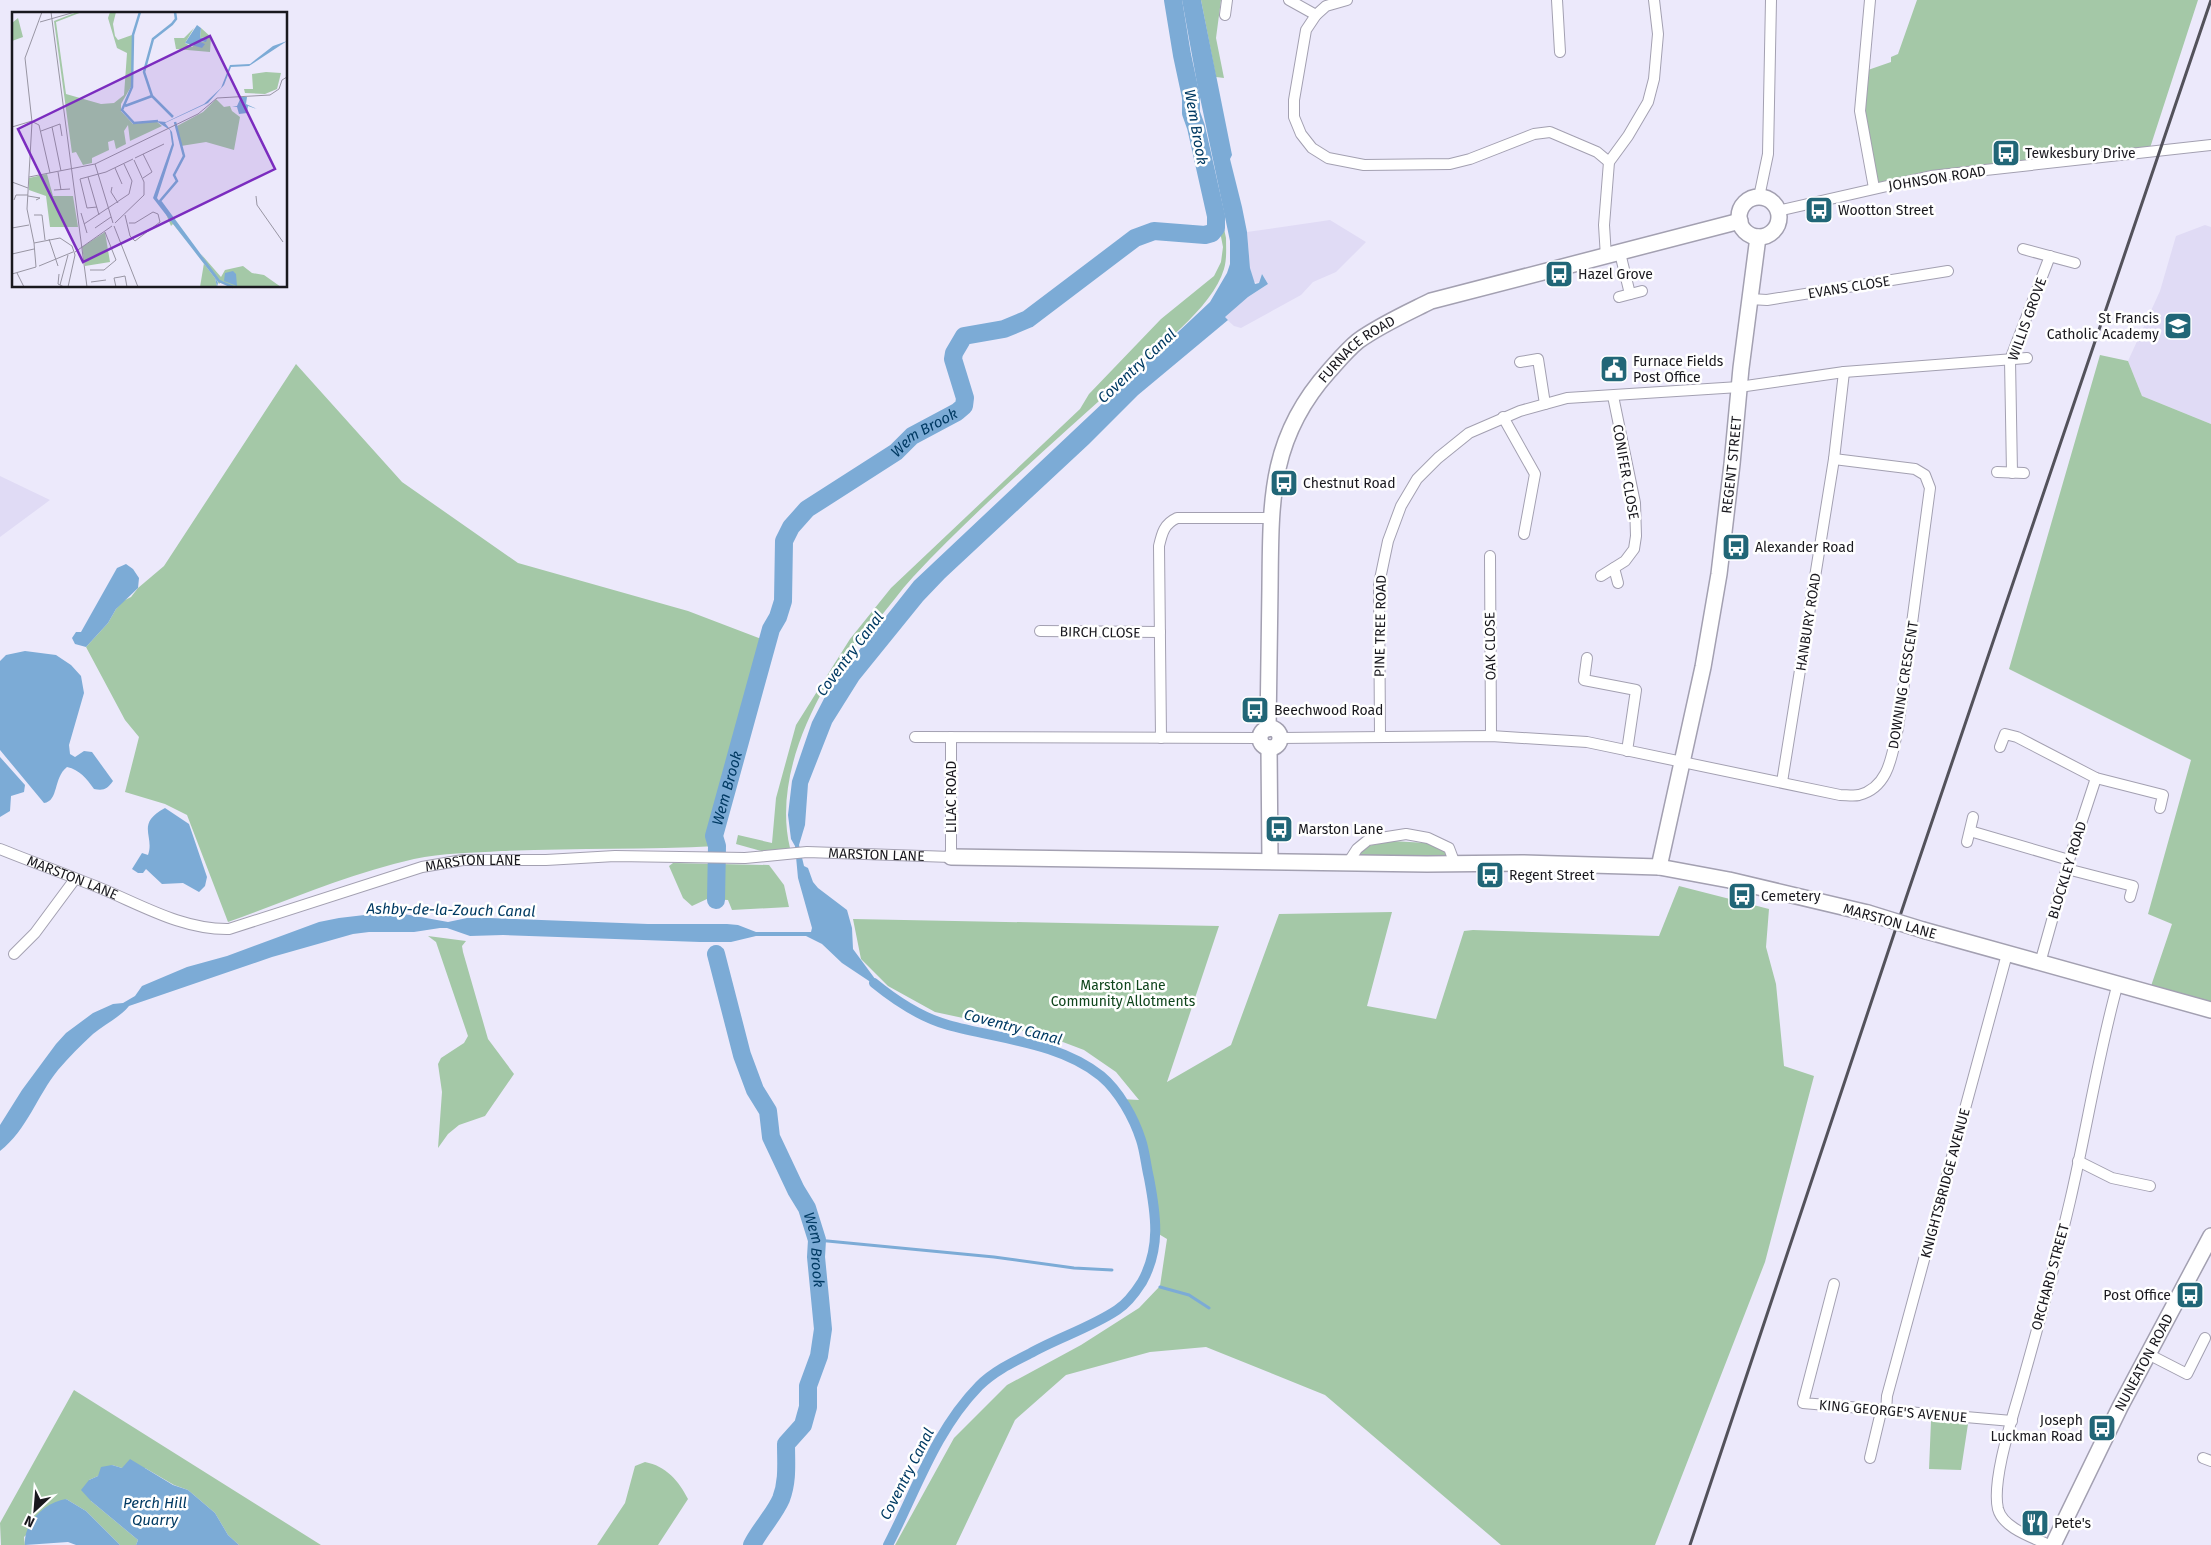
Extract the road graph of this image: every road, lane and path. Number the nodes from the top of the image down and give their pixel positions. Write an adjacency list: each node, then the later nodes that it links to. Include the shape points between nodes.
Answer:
1 (1227, 0): 8 (street)
2 (1288, 0): 9 (street)
3 (1347, 0): 9 (street, via 1326,6)
4 (1557, 0): 10 (street)
5 (1654, 0): 12 (street, via 1658,34 1654,79 1648,102)
6 (1771, 0): 14 (street, via 1768,154)
7 (1870, 0): 13 (street, via 1860,111)
8 (1225, 15)
9 (1316, 15): 12 (street, via 1306,30 1294,95 1294,117 1300,134 1312,148 1328,158 1364,165 1450,164 1534,134 1550,132 1596,152)
10 (1560, 52)
11 (2211, 145): 13 (street, JOHNSON ROAD, via 1931,176)
12 (1609, 162): 19 (street, via 1604,225)
13 (1874, 188): 15 (street, JOHNSON ROAD)
14 (1759, 197): 15 (street, via 1770,201); 16 (street, via 1744,205)
15 (1778, 211): 17 (street, via 1776,227 1769,234)
16 (1740, 221): 17 (street, via 1748,234); 19 (street, FURNACE ROAD)
17 (1758, 237): 26 (street, REGENT STREET)
18 (2023, 249): 20 (street)
19 (1613, 255): 24 (street); 39 (street, FURNACE ROAD, via 1431,301 1359,341 1321,380 1296,417 1286,437 1276,474)
20 (2050, 256): 21 (street); 28 (street, WILLIS GROVE)
21 (2075, 263)
22 (1948, 271): 26 (street, EVANS CLOSE, via 1767,300)
23 (1642, 291): 24 (street)
24 (1630, 294): 25 (street)
25 (1619, 297)
26 (1750, 299): 31 (street, REGENT STREET)
27 (2027, 358): 28 (street)
28 (2010, 360): 30 (street); 37 (street, WILLIS GROVE)
29 (1520, 362): 33 (street, via 1538,359)
30 (1844, 372): 31 (street); 35 (street, HANBURY ROAD)
31 (1739, 387): 32 (street, PINE TREE ROAD); 56 (street, REGENT STREET, via 1719,574)
32 (1613, 396): 33 (street, PINE TREE ROAD, via 1567,398); 42 (street, CONIFER CLOSE, via 1634,503 1636,536 1634,549 1625,561)
33 (1545, 404): 34 (street, PINE TREE ROAD)
34 (1503, 417): 40 (street, via 1535,474); 51 (street, PINE TREE ROAD, via 1468,433 1438,458 1417,479 1393,524 1379,584)
35 (1834, 459): 58 (street, HANBURY ROAD); 58 (street, DOWNING CRESCENT, via 1914,469 1925,475 1930,488 1898,728 1890,765 1880,783 1859,795 1840,795)
36 (1997, 472): 37 (street)
37 (2012, 473): 38 (street)
38 (2024, 473)
39 (1270, 518): 46 (street, via 1195,517 1168,522 1159,546); 53 (street, FURNACE ROAD)
40 (1524, 534)
41 (1490, 556): 48 (street, OAK CLOSE)
42 (1614, 568): 43 (street, CONIFER CLOSE); 44 (street)
43 (1600, 576)
44 (1618, 583)
45 (1040, 631): 46 (street, BIRCH CLOSE)
46 (1160, 632): 52 (street)
47 (1587, 658): 55 (street, via 1584,680 1636,690)
48 (1491, 736): 51 (street); 55 (street, via 1587,742)
49 (915, 737): 50 (street)
50 (951, 737): 52 (street); 64 (street, LILAC ROAD)
51 (1380, 737): 53 (street)
52 (1161, 738): 53 (street)
53 (1269, 738): 65 (street, FURNACE ROAD)
54 (2000, 747): 57 (street, via 2005,734 2017,737)
55 (1627, 750): 56 (street)
56 (1684, 762): 58 (street, DOWNING CRESCENT); 69 (street, REGENT STREET)
57 (2096, 778): 59 (street, via 2163,795); 68 (street, BLOCKLEY ROAD)
58 (1782, 782)
59 (2160, 808)
60 (1973, 817): 61 (street)
61 (1970, 831): 62 (street); 68 (street)
62 (1967, 842)
63 (0, 849): 70 (street, MARSTON LANE)
64 (952, 857): 65 (street, MARSTON LANE); 70 (street, MARSTON LANE, via 807,852 707,858 615,856 463,860 422,867 229,929 212,930 187,924)
65 (1270, 860): 66 (street, MARSTON LANE)
66 (1348, 862): 67 (street, MARSTON LANE); 67 (street, via 1368,840 1406,834 1428,838 1449,848)
67 (1455, 864): 69 (street, MARSTON LANE)
68 (2068, 864): 71 (street, via 2133,886); 74 (street, BLOCKLEY ROAD)
69 (1659, 867): 73 (street, MARSTON LANE, bridge, via 1868,913)
70 (75, 879): 72 (street, via 35,933)
71 (2130, 897)
72 (14, 954)
73 (2007, 954): 74 (street, MARSTON LANE); 83 (street, KNIGHTSBRIDGE AVENUE)
74 (2040, 963): 75 (street, MARSTON LANE)
75 (2118, 983): 76 (street, MARSTON LANE); 77 (street, ORCHARD STREET)
76 (2211, 1010)
77 (2078, 1161): 78 (street, via 2112,1178); 84 (street, ORCHARD STREET)
78 (2150, 1186)
79 (2211, 1236): 82 (street, NUNEATON ROAD)
80 (1834, 1284): 83 (street, KING GEORGE'S AVENUE, via 1803,1404)
81 (2205, 1338): 82 (street, via 2187,1374)
82 (2148, 1354): 87 (street, NUNEATON ROAD)
83 (1883, 1411): 84 (street, KING GEORGE'S AVENUE); 85 (street, KNIGHTSBRIDGE AVENUE)
84 (2012, 1421): 86 (street, ORCHARD STREET, via 1998,1484 1998,1507 2001,1517 2011,1526)
85 (1870, 1458)
86 (2048, 1545)
87 (2053, 1545)

